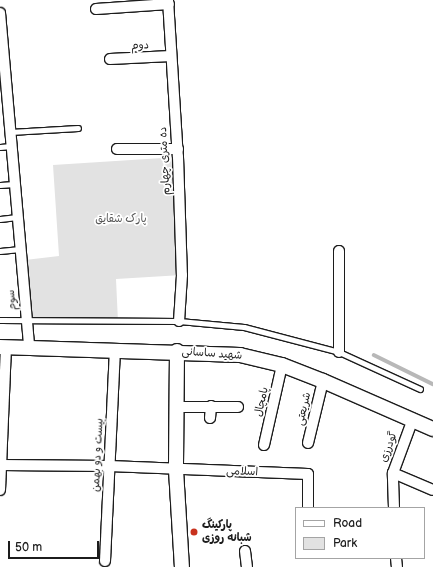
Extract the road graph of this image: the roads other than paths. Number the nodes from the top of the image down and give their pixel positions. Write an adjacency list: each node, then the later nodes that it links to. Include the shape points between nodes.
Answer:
1 (168, 2): 2 (street); 4 (street, ده متری چهارم)
2 (96, 9)
3 (0, 13): 6 (street, سوم)
4 (171, 56): 5 (street, دوم); 12 (street, ده متری چهارم)
5 (110, 59)
6 (3, 94): 8 (street, سوم)
7 (78, 128): 8 (lane)
8 (10, 132): 9 (street, سوم)
9 (11, 146): 10 (lane); 13 (street, سوم)
10 (0, 147)
11 (117, 149): 12 (street)
12 (178, 149): 22 (street, ده متری چهارم, via 182,275)
13 (14, 184): 14 (lane); 15 (street, سوم)
14 (0, 185)
15 (17, 218): 16 (lane); 17 (street, سوم)
16 (0, 219)
17 (20, 249): 18 (lane); 21 (street, سوم)
18 (0, 251)
19 (339, 251): 27 (street)
20 (0, 320): 21 (lane)
21 (26, 320): 22 (lane); 23 (street, سوم)
22 (179, 320): 27 (lane, via 244,328)
23 (29, 346): 24 (street, شهید ساسانی); 25 (street, شهید ساسانی)
24 (3, 347): 39 (street)
25 (115, 351): 26 (street, شهید ساسانی); 40 (street, بیست و دو بهمن)
26 (177, 351): 28 (street, شهید ساسانی, via 240,355); 32 (street)
27 (339, 352): 30 (lane)
28 (282, 365): 29 (street, شهید ساسانی); 38 (street, پامچال)
29 (323, 380): 35 (street, شهید ساسانی); 37 (street, شریعتی)
30 (420, 390)
31 (211, 406): 32 (street); 33 (street); 34 (street)
32 (176, 407): 41 (street)
33 (235, 410)
34 (210, 418)
35 (413, 419): 36 (street, شهید ساسانی); 42 (street, گودرزی)
36 (433, 429)
37 (308, 443)
38 (264, 445)
39 (1, 465): 40 (street, اسلامی); 43 (street)
40 (109, 466): 41 (street, اسلامی); 48 (street, بیست و دو بهمن)
41 (176, 470): 45 (street, اسلامی, via 308,474); 49 (street)
42 (393, 473): 44 (street); 46 (street, گودرزی)
43 (0, 490)
44 (433, 490)
45 (308, 507)
46 (394, 507)
47 (245, 551): 50 (street)
48 (105, 561)
49 (182, 567)
50 (246, 567)

